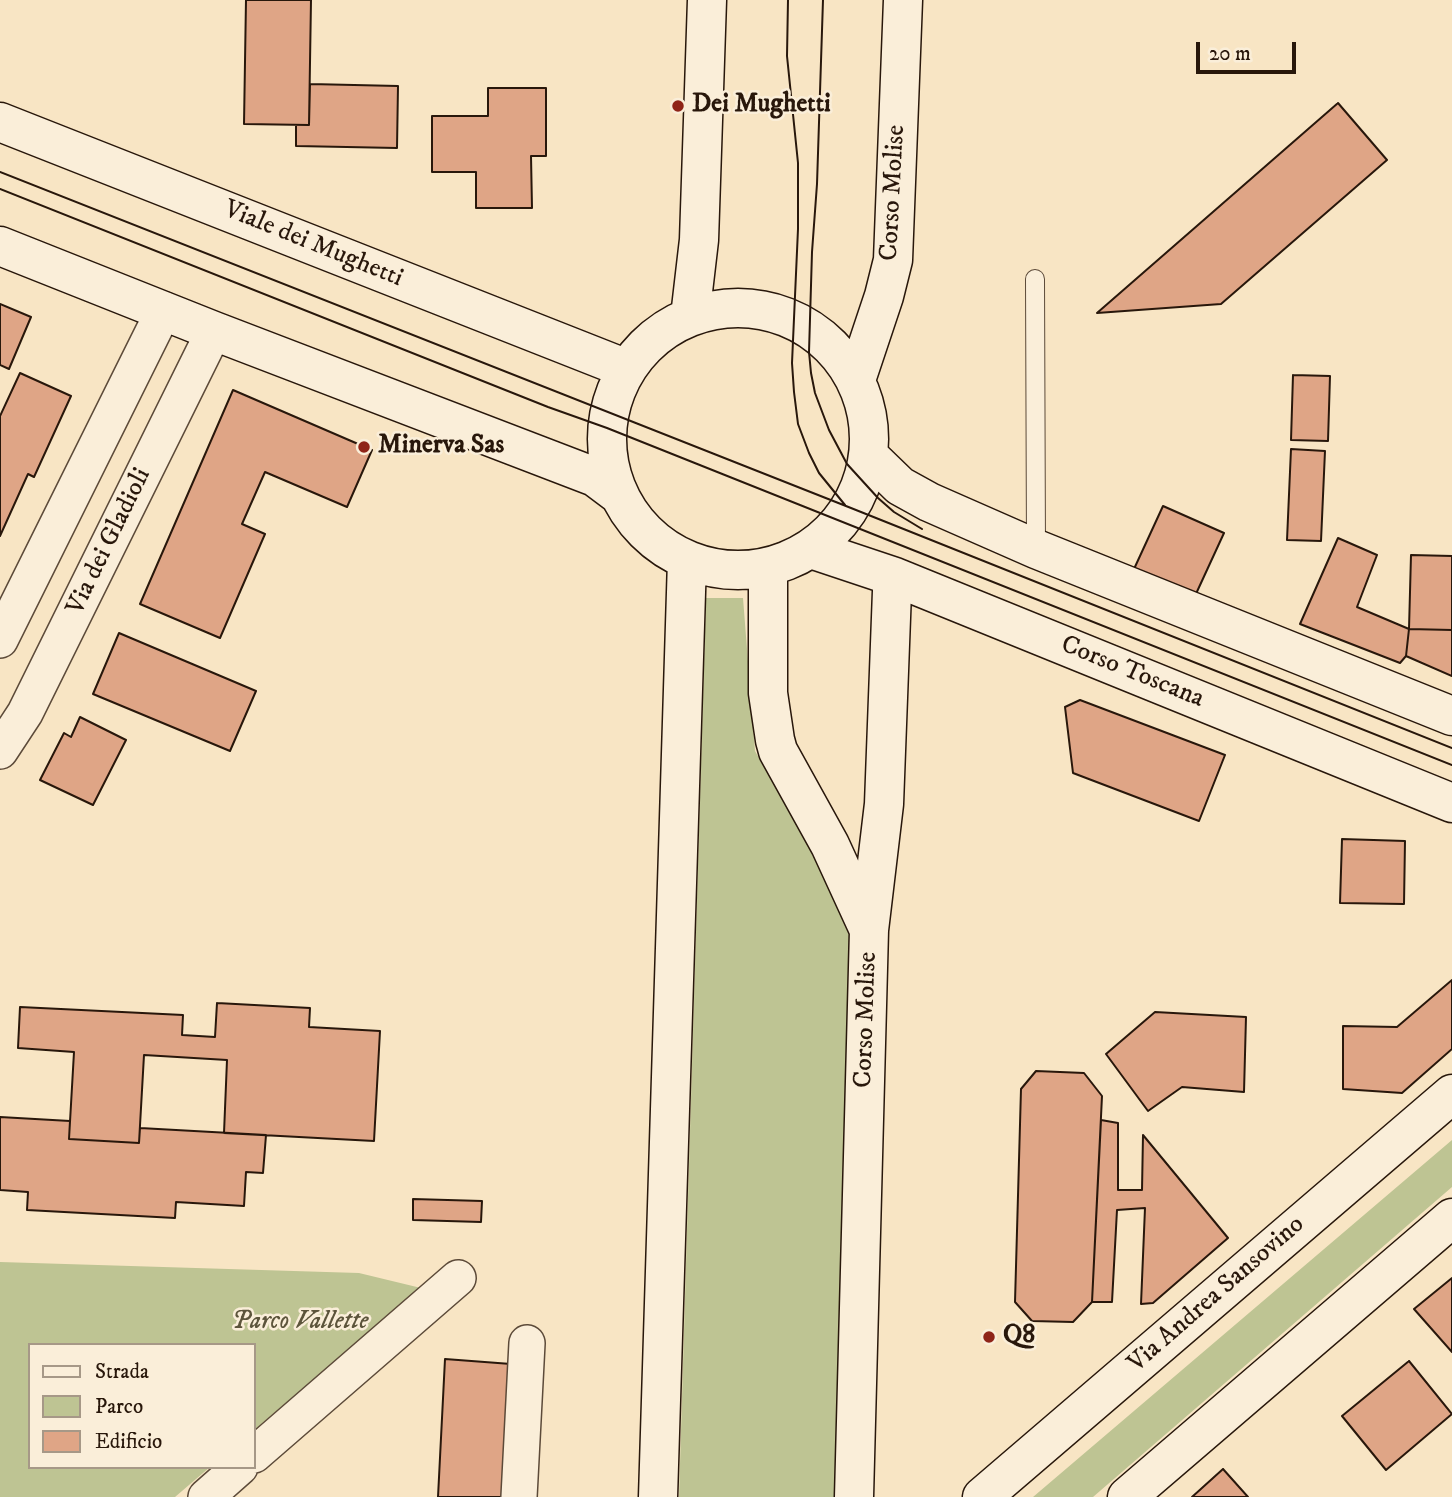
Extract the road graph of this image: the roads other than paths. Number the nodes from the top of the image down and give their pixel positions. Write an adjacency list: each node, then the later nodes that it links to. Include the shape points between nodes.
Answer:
1 (707, 0): 7 (street, via 699,240)
2 (903, 0): 10 (street, Corso Molise, via 893,260)
3 (0, 122): 9 (street, Viale dei Mughetti)
4 (0, 246): 6 (street)
5 (1035, 279): 14 (lane)
6 (164, 310): 8 (street); 18 (street, Via dei Gladioli)
7 (690, 317): 9 (street, via 654,338); 10 (street, via 731,309 788,319 822,339)
8 (214, 331): 12 (street, via 595,477); 20 (street, Via dei Gladioli, via 25,713)
9 (627, 369): 12 (street, via 607,428 610,468)
10 (856, 380): 11 (street, via 869,412)
11 (869, 456): 13 (street, via 851,508); 14 (street, via 900,486)
12 (619, 495): 15 (street, via 647,533)
13 (811, 549): 16 (street); 17 (street, Corso Toscana)
14 (1036, 549): 19 (street)
15 (687, 560): 16 (street, via 726,567); 31 (street)
16 (768, 567): 22 (street, Corso Molise, via 771,727 778,751 830,845)
17 (895, 577): 21 (street, Corso Toscana); 22 (street, via 884,804)
18 (0, 640)
19 (1452, 716)
20 (0, 751)
21 (1452, 803)
22 (869, 930): 32 (street, Corso Molise)
23 (1452, 1094): 33 (street, Via Andrea Sansovino)
24 (1452, 1218): 34 (street)
25 (458, 1278): 27 (street)
26 (527, 1343): 30 (street)
27 (256, 1453)
28 (238, 1469): 29 (street)
29 (206, 1497)
30 (519, 1497)
31 (658, 1497)
32 (854, 1497)
33 (982, 1497)
34 (1127, 1497)

